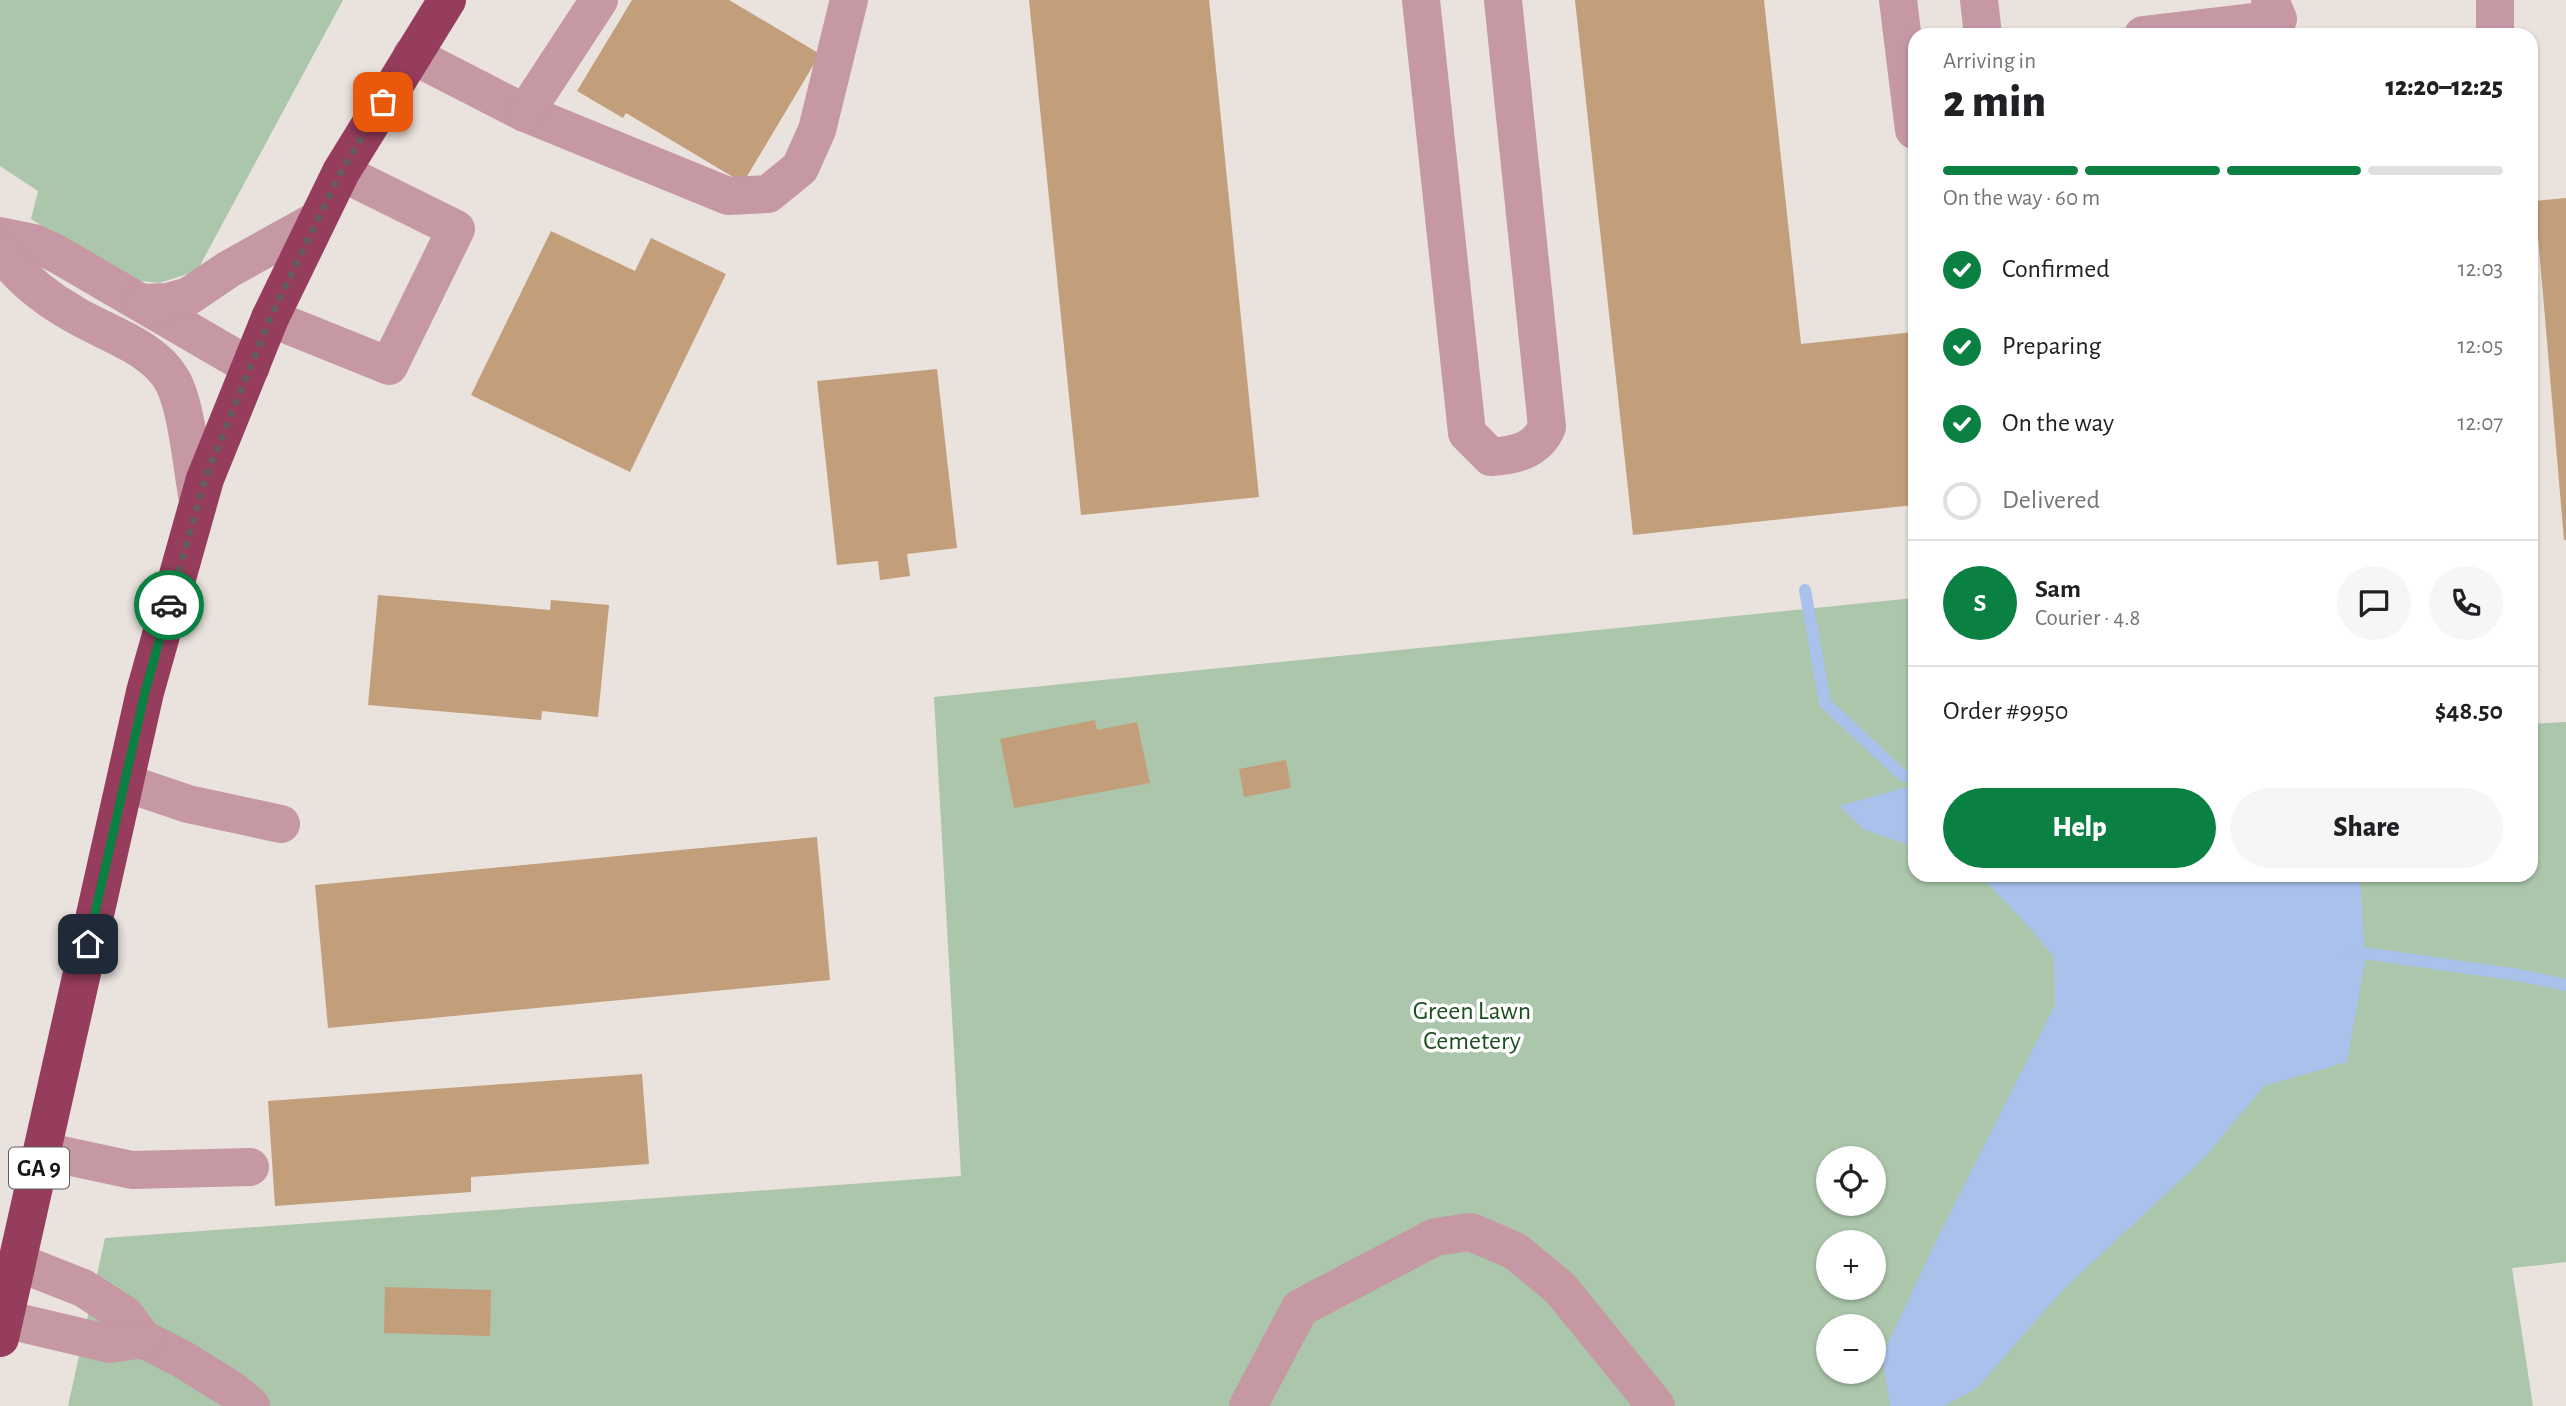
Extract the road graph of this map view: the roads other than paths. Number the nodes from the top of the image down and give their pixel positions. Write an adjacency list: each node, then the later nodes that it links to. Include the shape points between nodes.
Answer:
1 (447, 0): 13 (highway, GA 9)
2 (599, 0): 15 (lane)
3 (849, 0): 15 (lane, via 817,130 800,168 768,194 728,196)
4 (1420, 0): 5 (lane, via 1467,433 1492,457 1531,448 1547,427)
5 (1503, 0)
6 (1898, 0): 14 (lane)
7 (1979, 0): 10 (lane)
8 (2270, 0): 11 (lane, via 2277,19)
9 (2495, 0): 12 (lane)
10 (1982, 28)
11 (2202, 28)
12 (2495, 28)
13 (412, 55): 15 (lane); 16 (highway, GA 9)
14 (1908, 81)
15 (526, 113)
16 (341, 172): 17 (highway, GA 9); 21 (lane, via 456,229 389,366)
17 (317, 220): 20 (lane, via 189,296); 21 (highway, GA 9)
18 (0, 236): 20 (lane, via 46,248)
19 (0, 250): 23 (lane, via 36,289 161,365 179,396)
20 (142, 303): 22 (lane)
21 (270, 318): 22 (highway, GA 9)
22 (251, 367): 23 (highway, GA 9)
23 (198, 500): 24 (highway, GA 9)
24 (125, 783): 25 (lane, via 188,804); 26 (highway, GA 9)
25 (281, 824)
26 (43, 1151): 27 (lane, via 132,1170); 28 (highway, GA 9)
27 (250, 1167)
28 (17, 1262): 29 (highway, GA 9); 30 (lane, via 83,1288 125,1315)
29 (2, 1329): 30 (lane, via 110,1344)
30 (143, 1339): 31 (lane, via 232,1390)
31 (251, 1406)
32 (1248, 1406): 33 (lane, via 1300,1308 1435,1237 1471,1232 1515,1251 1560,1288)
33 (1656, 1406)

